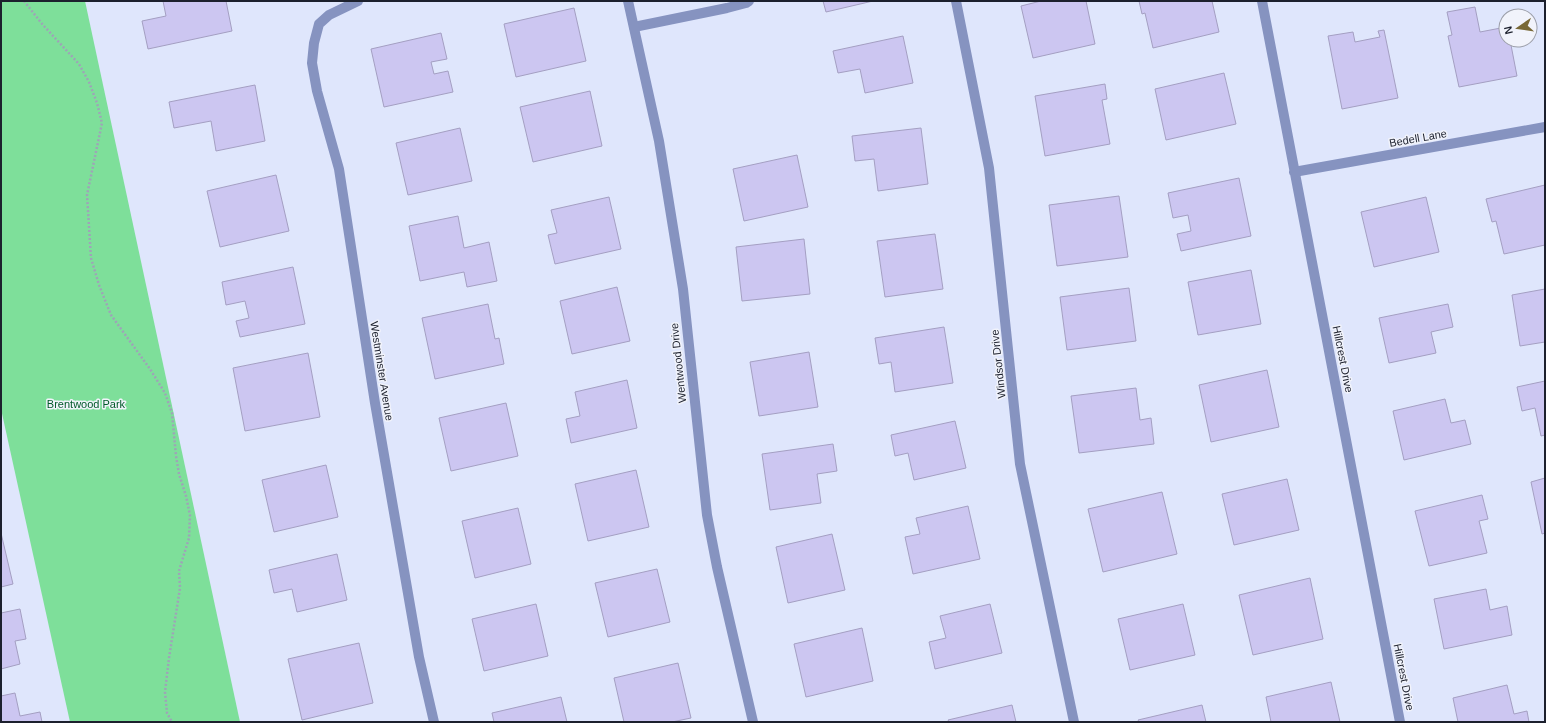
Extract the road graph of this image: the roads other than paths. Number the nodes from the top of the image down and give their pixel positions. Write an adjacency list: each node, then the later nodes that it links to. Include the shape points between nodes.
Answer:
1 (358, 1): 9 (street, Westminster Avenue, via 329,15 319,24 312,64 339,169 375,404 413,626)
2 (628, 1): 6 (street, Wentwood Drive)
3 (749, 1): 6 (street)
4 (956, 1): 11 (street, Windsor Drive, via 989,168 1020,464)
5 (1262, 1): 8 (street, Hillcrest Drive)
6 (634, 27): 10 (street, Wentwood Drive, via 659,141 683,289 707,515)
7 (1545, 128): 8 (street, Bedell Lane)
8 (1294, 172): 12 (street, Hillcrest Drive)
9 (434, 722)
10 (753, 722)
11 (1074, 722)
12 (1400, 722)

